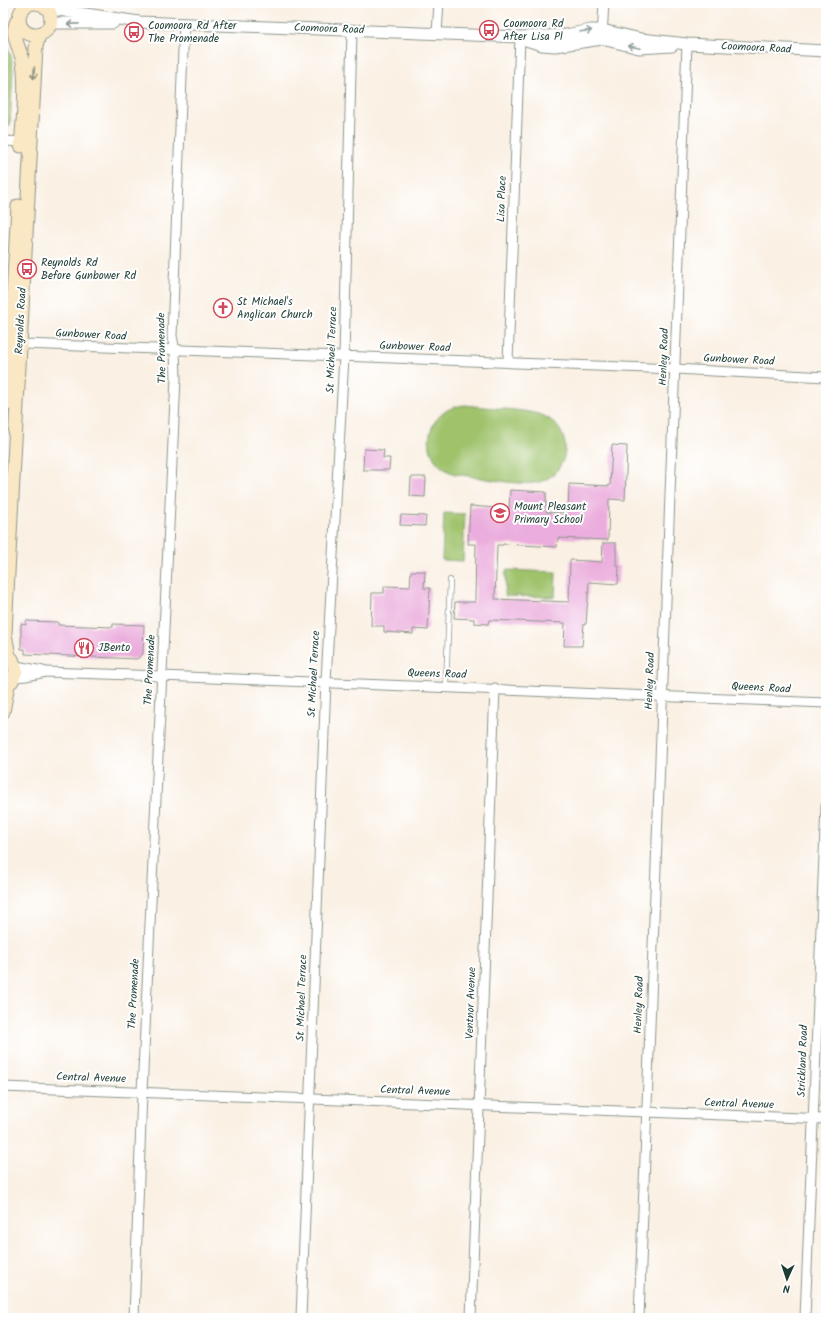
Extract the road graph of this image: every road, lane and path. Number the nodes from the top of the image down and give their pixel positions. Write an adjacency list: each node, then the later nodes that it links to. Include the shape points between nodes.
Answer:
1 (439, 3): 9 (street)
2 (604, 3): 11 (street)
3 (43, 6): 4 (main road, via 29,5); 5 (street, Coomoora Road); 6 (main road, via 50,15)
4 (21, 10): 10 (main road, via 19,23 25,32); 16 (main road, Reynolds Road, via 14,31 24,75)
5 (139, 22): 6 (street, Coomoora Road, one-way to 6); 7 (street, Coomoora Road)
6 (50, 24): 10 (main road)
7 (184, 24): 8 (street, Coomoora Road); 18 (street, The Promenade, via 172,336)
8 (352, 30): 9 (street, Coomoora Road); 19 (street, St Michael Terrace)
9 (437, 33): 12 (street, Coomoora Road)
10 (39, 34): 16 (main road, Reynolds Road, one-way to 16)
11 (602, 35): 12 (street, Coomoora Road, via 555,46 542,45); 13 (street, Coomoora Road, via 639,48)
12 (520, 37): 20 (street, Lisa Place)
13 (687, 44): 14 (street, Coomoora Road); 21 (street, Henley Road)
14 (826, 51)
15 (3, 141): 16 (street)
16 (26, 142): 17 (main road, Reynolds Road, via 19,265)
17 (11, 342): 18 (street, Gunbower Road); 23 (main road, Reynolds Road)
18 (175, 351): 19 (street, Gunbower Road); 28 (street, The Promenade, via 176,378)
19 (344, 356): 20 (street, Gunbower Road); 29 (street, St Michael Terrace)
20 (508, 362): 21 (street, Gunbower Road)
21 (675, 369): 22 (street, Gunbower Road); 32 (street, Henley Road)
22 (826, 377)
23 (8, 483): 24 (main road, Reynolds Road); 25 (main road, Reynolds Road)
24 (3, 498)
25 (7, 517): 27 (main road, Reynolds Road, via 5,634)
26 (450, 580): 30 (lane)
27 (9, 671): 28 (street, Queens Road, via 26,676 46,672); 34 (main road, Reynolds Road)
28 (161, 676): 29 (street, Queens Road); 37 (street, The Promenade)
29 (326, 682): 30 (street, Queens Road); 38 (street, St Michael Terrace)
30 (446, 686): 31 (street, Queens Road)
31 (495, 688): 32 (street, Queens Road); 39 (street, Ventnor Avenue)
32 (661, 696): 33 (street, Queens Road); 40 (street, Henley Road)
33 (826, 703)
34 (3, 712)
35 (826, 806): 41 (street, Strickland Road)
36 (3, 1087): 37 (street, Central Avenue)
37 (142, 1092): 38 (street, Central Avenue); 43 (street, The Promenade)
38 (310, 1098): 39 (street, Central Avenue); 44 (street, St Michael Terrace)
39 (479, 1105): 40 (street, Central Avenue); 45 (street, Ventnor Avenue)
40 (646, 1112): 41 (street, Central Avenue); 46 (street, Henley Road)
41 (813, 1119): 42 (street, Central Avenue); 47 (street, Strickland Road)
42 (826, 1119)
43 (134, 1318)
44 (301, 1318)
45 (471, 1318)
46 (639, 1318)
47 (805, 1318)

